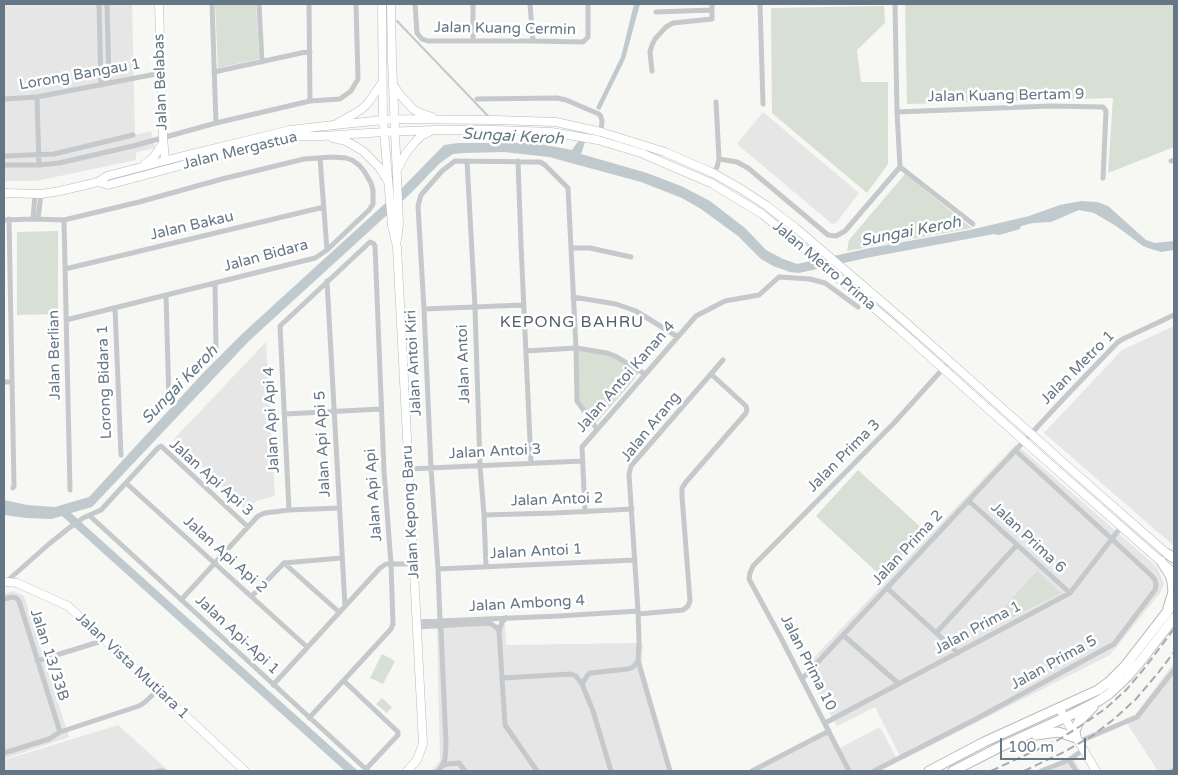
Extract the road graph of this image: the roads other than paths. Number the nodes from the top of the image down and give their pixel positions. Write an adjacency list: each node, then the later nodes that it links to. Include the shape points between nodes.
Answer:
1 (99, 4): 27 (street)
2 (108, 4): 25 (street)
3 (159, 4): 24 (main road, Jalan Belabas)
4 (212, 4): 23 (street)
5 (259, 4): 21 (street)
6 (309, 4): 20 (street)
7 (382, 4): 26 (main road, Jalan Kepong Baru)
8 (392, 4): 28 (main road, Jalan Kepong Baru)
9 (415, 4): 18 (street, Jalan Kuang Cermin, via 416,28 422,39)
10 (473, 4): 18 (street)
11 (530, 4): 19 (street)
12 (588, 4): 19 (street, Jalan Kuang Cermin, via 588,37 583,42)
13 (760, 4): 34 (street)
14 (895, 4): 35 (street)
15 (356, 5): 32 (street, via 358,79 340,98)
16 (712, 7): 17 (street); 22 (street, via 712,19 674,23 666,27 652,45)
17 (656, 12)
18 (473, 41): 19 (street, Jalan Kuang Cermin)
19 (532, 41)
20 (310, 51): 21 (street); 32 (street)
21 (262, 62): 23 (street)
22 (652, 71)
23 (214, 72): 39 (street)
24 (161, 73): 25 (street, Lorong Bangau 1); 47 (main road, Jalan Belabas)
25 (109, 83): 27 (street, Lorong Bangau 1)
26 (382, 83): 37 (main road, Jalan Kepong Baru); 40 (main road, via 358,111)
27 (101, 85): 29 (street, Lorong Bangau 1)
28 (393, 85): 36 (main road, via 413,109); 38 (main road, Jalan Kepong Baru)
29 (37, 97): 30 (street, Lorong Bangau 1); 48 (street)
30 (4, 99)
31 (477, 99): 44 (street, via 566,100 598,114 602,122)
32 (310, 101): 39 (street)
33 (716, 102): 52 (street)
34 (763, 104)
35 (897, 112): 60 (street); 64 (street, Jalan Kuang Bertam 9, via 1103,107 1106,111)
36 (440, 119): 38 (main road, Jalan Metro Prima); 44 (main road, Jalan Metro Prima, via 556,122)
37 (383, 120): 38 (main road, Jalan Metro Prima); 40 (main road, Jalan Mergastua); 43 (main road, Jalan Kepong Baru)
38 (394, 120): 42 (main road, Jalan Kepong Baru)
39 (216, 123): 47 (street)
40 (334, 125): 50 (main road, Jalan Mergastua, via 290,130)
41 (435, 130): 42 (main road, Jalan Metro Prima); 61 (main road, via 415,142); 96 (main road, Jalan Metro Prima, via 551,132 598,140 641,153 711,183 762,214)
42 (395, 131): 43 (main road, Jalan Mergastua); 61 (main road, Jalan Kepong Baru)
43 (384, 132): 46 (main road, Jalan Mergastua); 66 (main road, Jalan Kepong Baru)
44 (601, 132): 62 (main road, Jalan Metro Prima, via 665,152)
45 (133, 135): 48 (street, via 66,152)
46 (322, 136): 58 (main road, Jalan Mergastua, via 297,136); 66 (main road, via 346,141 363,151 379,167)
47 (163, 140): 50 (main road, via 171,151); 53 (main road, Jalan Belabas); 57 (street); 59 (main road, via 153,158)
48 (38, 155): 49 (street); 57 (street)
49 (4, 156)
50 (183, 156): 53 (main road, Jalan Mergastua)
51 (320, 158): 69 (street); 72 (street, via 304,159); 76 (street, Jalan Bidara, via 352,160 364,171 373,190 369,210)
52 (720, 159): 60 (street, via 748,168 832,236 844,231); 62 (street)
53 (165, 160): 58 (main road); 59 (main road, Jalan Mergastua); 63 (main road)
54 (467, 161): 55 (street); 84 (street, Jalan Antoi); 87 (street, Jalan Antoi Kiri, via 455,161 442,171 422,195 418,206)
55 (518, 161): 75 (street, via 540,162 568,188); 83 (street)
56 (4, 165): 57 (street)
57 (39, 165)
58 (178, 166): 63 (main road, Jalan Mergastua)
59 (137, 167): 65 (main road, Jalan Mergastua)
60 (900, 167): 73 (street)
61 (397, 170): 74 (main road, Jalan Kepong Baru)
62 (713, 173): 95 (main road, Jalan Metro Prima, via 767,206 796,229)
63 (147, 174): 65 (main road, Jalan Mergastua, via 108,185)
64 (1102, 178)
65 (98, 182): 68 (main road, Jalan Mergastua)
66 (389, 185): 74 (main road, Jalan Kepong Baru)
67 (4, 194): 68 (main road, Jalan Mergastua)
68 (38, 194): 71 (street)
69 (324, 207): 76 (street); 78 (street, Jalan Bakau)
70 (6, 219): 71 (street); 100 (street)
71 (36, 219): 72 (street)
72 (64, 220): 78 (street, Jalan Berlian)
73 (974, 224)
74 (396, 225): 114 (main road, Jalan Kepong Baru)
75 (571, 248): 77 (street, via 590,248); 82 (street)
76 (327, 250): 80 (street, Jalan Bidara, via 315,258)
77 (631, 256)
78 (65, 269): 89 (street, Jalan Berlian)
79 (327, 281): 102 (street, Jalan Api Api, via 370,242 373,243); 103 (street, Jalan Api Api 5); 104 (street, Jalan Api Api 4, via 281,324)
80 (215, 283): 81 (street, Jalan Bidara); 93 (street)
81 (166, 295): 85 (street, Jalan Bidara); 101 (street)
82 (574, 297): 90 (street, via 636,311); 91 (street)
83 (524, 306): 84 (street); 92 (street)
84 (475, 307): 87 (street); 112 (street, Jalan Antoi)
85 (115, 308): 89 (street, Jalan Bidara); 109 (street, Lorong Bidara 1)
86 (858, 308): 90 (street, Jalan Antoi Kanan 4, via 825,283 779,277 759,295 725,301 696,316)
87 (424, 309): 113 (street, Jalan Antoi Kiri)
88 (1174, 315): 106 (street, Jalan Metro 1, via 1118,342)
89 (66, 320): 117 (street, Jalan Berlian)
90 (678, 337): 97 (street, Jalan Antoi Kanan 4)
91 (576, 348): 92 (street); 97 (street, via 615,356); 105 (street, via 577,401)
92 (526, 351): 111 (street)
93 (214, 355)
94 (723, 360): 98 (street, Jalan Arang)
95 (950, 361): 96 (street, Jalan Prima 3); 106 (main road, Jalan Metro Prima)
96 (944, 368): 107 (main road, Jalan Metro Prima); 138 (street, Jalan Prima 3)
97 (645, 374): 105 (street, Jalan Antoi Kanan 4)
98 (711, 374): 120 (street, Jalan Arang, via 631,466); 150 (street, Jalan Ambong 4, via 746,406 746,412 682,488 690,601 683,610)
99 (4, 382): 100 (street)
100 (12, 382): 116 (street)
101 (169, 403)
102 (381, 409): 103 (street); 135 (street, Jalan Api Api)
103 (334, 412): 104 (street); 119 (street, Jalan Api Api 5)
104 (285, 414): 121 (street, Jalan Api Api 4)
105 (597, 430): 110 (street, Jalan Antoi Kanan 4, via 582,447)
106 (1032, 433): 107 (street, Jalan Prima 2); 129 (main road, Jalan Metro Prima)
107 (1024, 441): 108 (street, Jalan Prima 2); 126 (main road, Jalan Metro Prima)
108 (1016, 450): 118 (street, Jalan Prima 2); 127 (street, Jalan Prima 5)
109 (121, 455)
110 (582, 461): 111 (street, Jalan Antoi 3); 122 (street, Jalan Antoi Kanan 4)
111 (531, 463): 112 (street, Jalan Antoi 3)
112 (480, 466): 113 (street, Jalan Antoi 3); 123 (street, Jalan Antoi)
113 (431, 468): 114 (street, Jalan Antoi 3); 139 (street, Jalan Antoi Kiri)
114 (409, 469): 136 (main road, Jalan Kepong Baru)
115 (126, 483): 124 (street, via 101,510); 125 (street, Jalan Api Api 3, via 161,446); 133 (street, Jalan Api Api 2)
116 (13, 488)
117 (70, 490)
118 (969, 501): 128 (street, Jalan Prima 6); 142 (street, Jalan Prima 2)
119 (339, 508): 121 (street); 130 (street, Jalan Api Api 5)
120 (632, 509): 122 (street, Jalan Antoi 2); 131 (street, Jalan Arang)
121 (289, 510): 125 (street, via 258,516)
122 (585, 512): 123 (street, Jalan Antoi 2)
123 (484, 515): 137 (street, Jalan Antoi)
124 (90, 516): 141 (street, via 69,528); 146 (street, Jalan Api-Api 1)
125 (248, 527): 133 (street)
126 (1121, 527): 127 (street, Jalan Prima 1); 132 (main road, Jalan Metro Prima)
127 (1112, 539): 143 (street, Jalan Prima 1); 196 (street, Jalan Prima 5, via 1151,575 1156,585 1156,590 1114,644)
128 (1017, 545): 143 (street, Jalan Prima 6); 156 (street)
129 (1172, 557)
130 (341, 558): 134 (street); 148 (street, Jalan Api Api 5)
131 (635, 560): 137 (street, Jalan Antoi 1); 150 (street, Jalan Arang)
132 (1161, 561): 140 (main road, Jalan Metro Prima); 151 (main road, via 1173,585)
133 (215, 563): 144 (street, Jalan Api Api 2); 146 (street)
134 (284, 563): 144 (street); 149 (street)
135 (391, 564): 136 (street); 148 (street, via 380,568); 166 (street, Jalan Api Api, via 391,629)
136 (414, 564): 154 (main road, Jalan Kepong Baru)
137 (486, 566): 139 (street, Jalan Antoi 1)
138 (753, 566): 165 (street, Jalan Prima 10, via 749,579)
139 (438, 570): 153 (street, Jalan Antoi Kiri)
140 (1174, 573)
141 (5, 582): 158 (main road, Jalan Vista Mutiara 1, via 17,583 68,606)
142 (887, 588): 156 (street); 157 (street, Jalan Prima 2)
143 (1070, 593): 160 (street, Jalan Prima 1)
144 (252, 596): 159 (street, Jalan Api Api 2)
145 (4, 599): 161 (street, Jalan 13/33B, via 12,596 19,601)
146 (181, 600): 169 (street, Jalan Api-Api 1)
147 (1174, 603): 151 (main road)
148 (345, 606): 149 (street)
149 (339, 612): 159 (street)
150 (638, 612): 152 (street, Jalan Ambong 4); 162 (street, Jalan Arang)
151 (1171, 614): 171 (main road, via 1140,662); 172 (main road, via 1109,682)
152 (506, 618): 153 (street, Jalan Ambong 4); 155 (street)
153 (439, 623): 154 (street, Jalan Ambong 4); 155 (street, Jalan Ambong 4, via 487,623); 183 (street, Jalan Antoi Kiri, via 446,744)
154 (416, 624): 188 (main road, Jalan Kepong Baru, via 423,744 418,760)
155 (499, 631): 164 (street)
156 (936, 634): 160 (street)
157 (843, 636): 165 (street, Jalan Prima 2); 168 (street)
158 (105, 640): 161 (street); 170 (main road, Jalan Vista Mutiara 1)
159 (308, 647): 169 (street)
160 (958, 653): 168 (street, Jalan Prima 1)
161 (37, 661): 176 (street, Jalan 13/33B)
162 (638, 661): 167 (street, via 628,669 590,673); 193 (street, Jalan Arang)
163 (1174, 670): 179 (street, via 1137,717)
164 (503, 678): 167 (street, via 570,674); 191 (street, via 505,725)
165 (802, 679): 175 (street, Jalan Prima 10)
166 (344, 681): 173 (street, Jalan Api Api); 184 (street, via 398,732)
167 (582, 684): 192 (street)
168 (899, 684): 175 (street, Jalan Prima 1)
169 (272, 685): 173 (street, Jalan Api-Api 1)
170 (158, 690): 176 (street, via 139,706); 187 (main road, Jalan Vista Mutiara 1)
171 (1100, 700): 174 (main road); 179 (main road, via 1078,721)
172 (1059, 708): 174 (main road); 197 (main road)
173 (310, 718): 184 (street, Jalan Api-Api 1)
174 (1064, 718): 178 (main road); 179 (main road)
175 (825, 723): 177 (street, Jalan Prima 10)
176 (60, 732): 181 (street)
177 (829, 732): 194 (street); 195 (street, Jalan Prima 10)
178 (1018, 739): 179 (main road, via 1058,732); 198 (main road)
179 (1077, 740): 180 (main road)
180 (1083, 750): 182 (street); 201 (main road)
181 (4, 754)
182 (1069, 760): 199 (street); 200 (street)
183 (442, 766): 189 (street); 190 (street, via 459,763)
184 (367, 770)
185 (158, 771): 186 (street)
186 (163, 771)
187 (245, 771)
188 (408, 771)
189 (438, 771)
190 (465, 771)
191 (537, 771)
192 (611, 771)
193 (670, 771)
194 (752, 771)
195 (849, 771)
196 (874, 771)
197 (930, 771)
198 (953, 771)
199 (1041, 771)
200 (1076, 771)
201 (1096, 771)

